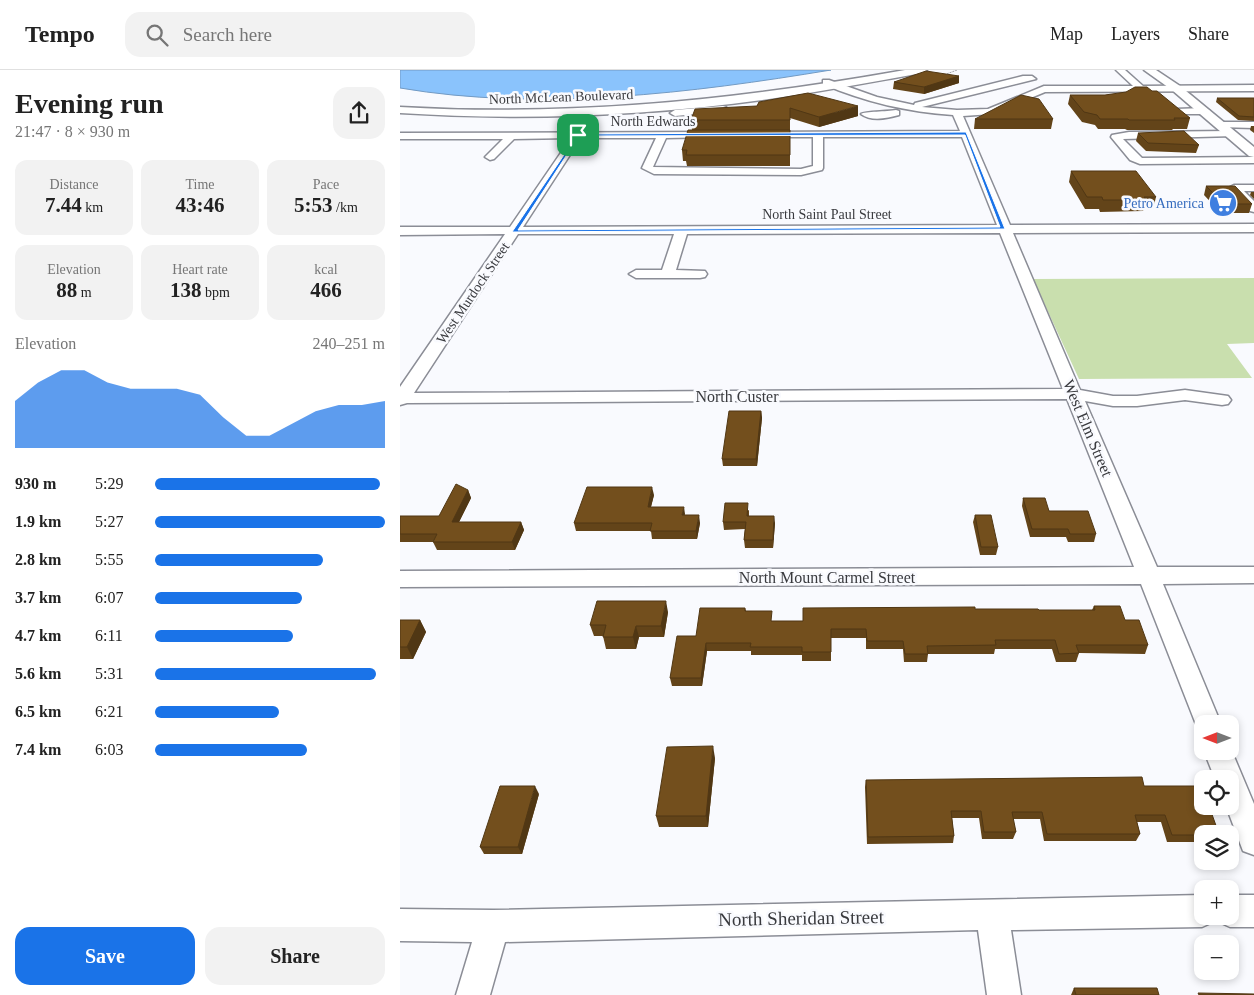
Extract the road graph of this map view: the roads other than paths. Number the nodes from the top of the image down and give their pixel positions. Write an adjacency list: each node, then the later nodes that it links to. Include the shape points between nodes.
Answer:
1 (895, 70): 7 (main road, North McLean Boulevard)
2 (922, 70): 7 (main road, North McLean Boulevard)
3 (1120, 70): 9 (street)
4 (1150, 70): 10 (main road)
5 (1162, 70): 10 (main road)
6 (1031, 74): 12 (street, via 1037,86); 18 (street, via 1023,79)
7 (834, 83): 18 (street, via 853,94); 19 (main road, North McLean Boulevard, via 722,101 592,114 492,115)
8 (1116, 88): 9 (street); 12 (street); 16 (street, via 1123,95)
9 (1145, 88): 10 (street); 20 (street, via 1174,112)
10 (1176, 88): 11 (street); 20 (main road)
11 (1254, 88)
12 (1044, 89): 13 (street)
13 (1026, 96): 17 (street); 22 (street, via 989,112)
14 (824, 98): 21 (street)
15 (835, 98): 18 (street, via 860,101 869,111 881,116)
16 (1121, 98)
17 (1044, 101)
18 (910, 108): 22 (street)
19 (400, 110)
20 (1204, 112): 23 (main road)
21 (675, 113)
22 (957, 113): 25 (street, West Elm Street)
23 (1221, 125): 24 (street); 26 (main road)
24 (1254, 125)
25 (966, 134): 33 (street); 39 (street, West Elm Street)
26 (1231, 134): 34 (main road); 36 (street, via 1116,137 1140,161)
27 (512, 135): 28 (street, North Edwards); 29 (street, North Edwards); 35 (street)
28 (578, 135): 30 (street, North Edwards); 43 (street, West Murdock Street)
29 (400, 136)
30 (660, 138): 31 (street, North Edwards); 33 (street, via 646,168 654,171 801,172 818,168)
31 (729, 138)
32 (749, 138): 33 (street)
33 (818, 138)
34 (1251, 148)
35 (490, 157)
36 (1254, 160)
37 (1254, 188): 38 (street, via 1234,188)
38 (1254, 208)
39 (1003, 228): 40 (street, North Saint Paul Street); 41 (street, North Saint Paul Street); 47 (street, West Elm Street)
40 (1254, 228)
41 (682, 230): 43 (street, North Saint Paul Street); 45 (street)
42 (400, 231): 43 (street, North Saint Paul Street)
43 (514, 232): 48 (street, West Murdock Street)
44 (636, 274): 45 (street)
45 (668, 274): 46 (street)
46 (700, 274)
47 (1074, 394): 48 (street, North Custer); 49 (street, North Custer, via 1113,401 1185,395); 51 (street, West Elm Street)
48 (401, 399)
49 (1222, 400)
50 (1254, 575): 51 (street, North Mount Carmel Street)
51 (1149, 576): 52 (street, North Mount Carmel Street); 53 (street, West Elm Street)
52 (400, 578)
53 (1204, 715)
54 (1239, 803): 55 (street)
55 (1254, 841)
56 (1194, 911): 59 (street, North Sheridan Street)
57 (1239, 911): 58 (street)
58 (1254, 911)
59 (992, 914): 61 (street, North Sheridan Street); 63 (street)
60 (400, 925): 61 (street, North Sheridan Street)
61 (494, 926): 62 (street)
62 (473, 995)
63 (1004, 995)

